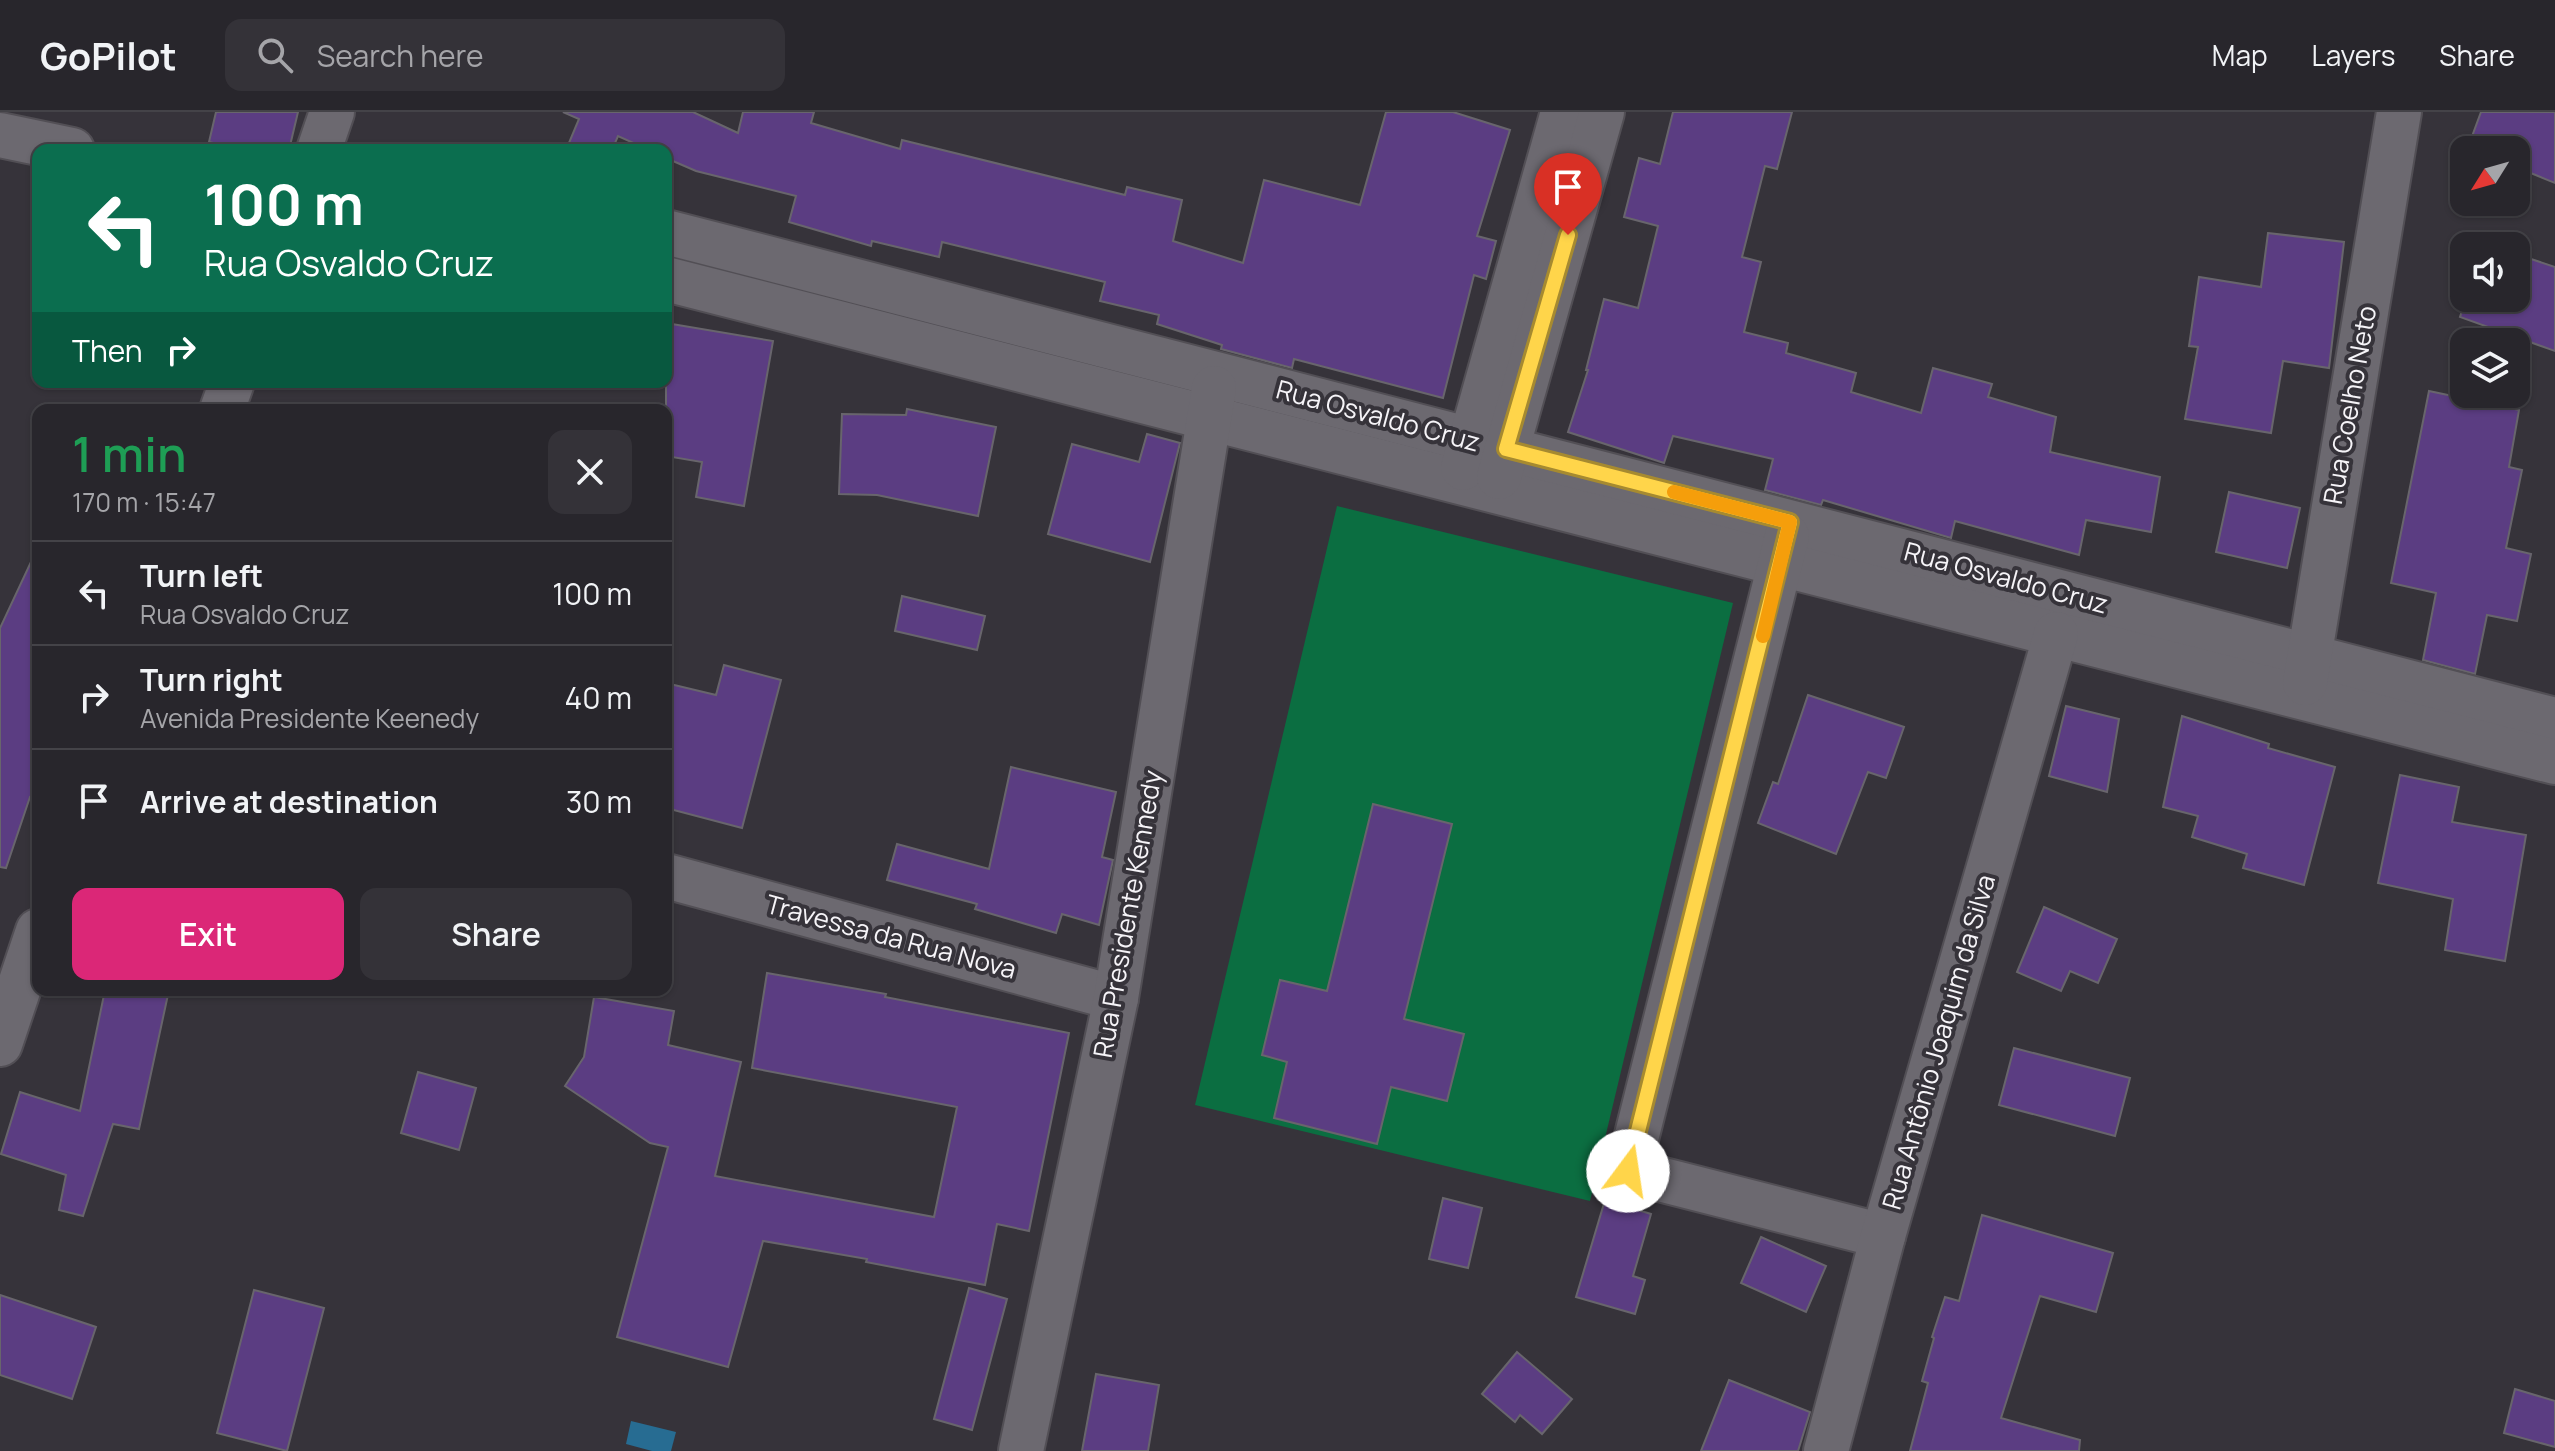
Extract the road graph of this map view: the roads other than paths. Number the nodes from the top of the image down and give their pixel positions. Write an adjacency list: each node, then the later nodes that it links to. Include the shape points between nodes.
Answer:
1 (1563, 112): 10 (street)
2 (1602, 112): 10 (street)
3 (2399, 112): 15 (street, Rua Coelho Neto)
4 (0, 135): 5 (street)
5 (43, 144)
6 (672, 234): 8 (street, Rua Osvaldo Cruz)
7 (672, 281): 9 (street, Rua Osvaldo Cruz)
8 (1216, 374): 9 (street, Rua Presidente Kennedy); 10 (street, Rua Osvaldo Cruz)
9 (1210, 418): 11 (street, Rua Osvaldo Cruz); 20 (street, Rua Presidente Kennedy)
10 (1488, 444): 11 (street); 12 (street, Rua Osvaldo Cruz)
11 (1477, 486): 13 (street, Rua Osvaldo Cruz)
12 (1790, 522): 13 (street); 15 (street, Rua Osvaldo Cruz)
13 (1781, 564): 14 (street, Rua Osvaldo Cruz); 22 (street, via 1628,1171)
14 (2056, 634): 15 (street, Rua Osvaldo Cruz); 22 (street, Rua Antônio Joaquim da Silva)
15 (2305, 677): 16 (street, Rua Osvaldo Cruz); 17 (street, Rua Osvaldo Cruz)
16 (2555, 720)
17 (2555, 762)
18 (672, 878): 20 (street, Travessa da Rua Nova)
19 (32, 949): 21 (street)
20 (1116, 998): 23 (street, Rua Presidente Kennedy)
21 (0, 1044)
22 (1883, 1236): 24 (street, Rua Antônio Joaquim da Silva)
23 (1021, 1451)
24 (1826, 1451)

